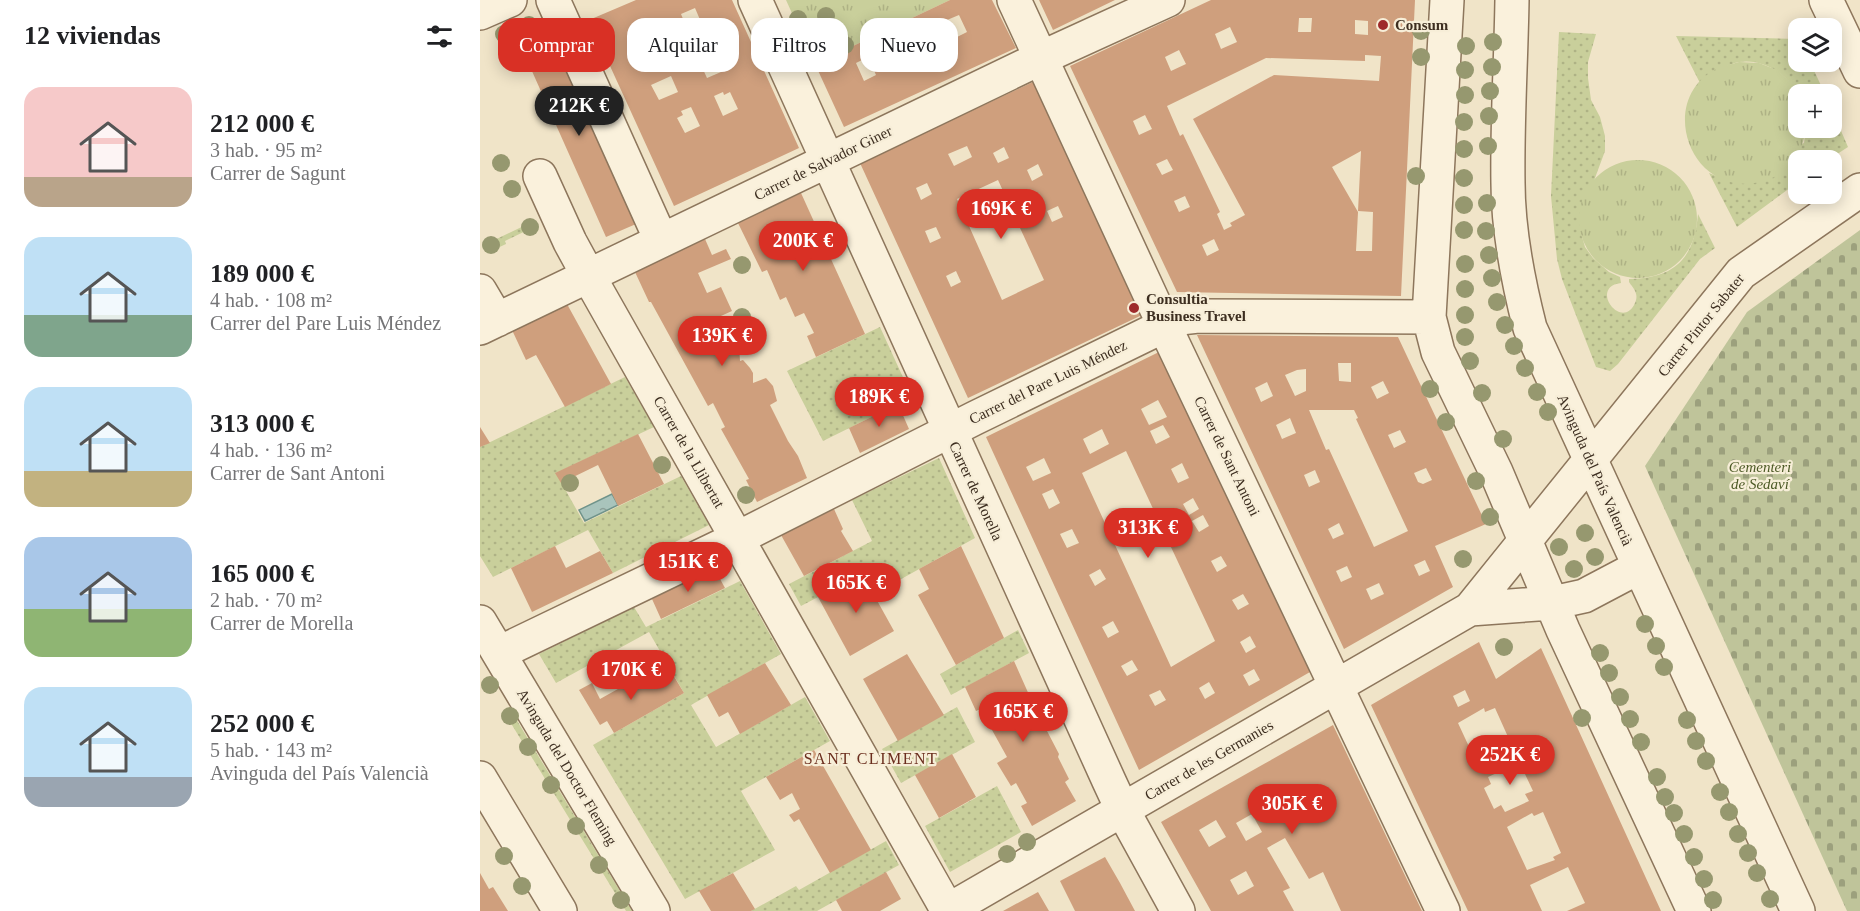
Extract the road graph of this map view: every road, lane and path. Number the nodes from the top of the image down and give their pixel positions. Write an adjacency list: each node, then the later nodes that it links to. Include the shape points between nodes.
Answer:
1 (510, 0): 9 (street)
2 (553, 0): 15 (street)
3 (755, 0): 12 (street, Carrer de Morella)
4 (1014, 0): 10 (street, Carrer de Sant Antoni)
5 (1168, 0): 10 (street, Carrer de Salvador Giner)
6 (1447, 0): 18 (street)
7 (1512, 0): 22 (street, Avinguda del País Valencià, via 1508,185 1512,242 1530,328)
8 (1826, 0): 11 (street)
9 (480, 13)
10 (1041, 58): 12 (street, Carrer de Salvador Giner); 20 (street, Carrer de Sant Antoni)
11 (1860, 71)
12 (827, 161): 15 (street, Carrer de Salvador Giner); 21 (street, Carrer de Morella)
13 (540, 176): 16 (street, Carrer de la Llibertat)
14 (1860, 190): 22 (street, Carrer Pintor Sabater, via 1741,273)
15 (661, 240): 16 (street, Carrer de Salvador Giner)
16 (588, 275): 19 (street, Carrer de Salvador Giner); 23 (street, Carrer de la Llibertat)
17 (480, 291): 19 (street)
18 (1429, 317): 20 (street, Carrer del Pare Luis Méndez, via 1188,316); 24 (street, via 1438,352)
19 (489, 324)
20 (1164, 325): 21 (street, Carrer del Pare Luis Méndez); 30 (street, Carrer de Sant Antoni)
21 (949, 431): 23 (street, Carrer del Pare Luis Méndez); 32 (street, Carrer de Morella)
22 (1589, 459): 24 (street, Carrer Pintor Sabater); 25 (street, Avinguda del País Valencià)
23 (738, 538): 29 (street, Carrer del Pare Luis Méndez); 35 (street, Carrer de la Llibertat)
24 (1526, 539): 26 (street); 27 (street)
25 (1639, 567): 26 (street, via 1584,596); 39 (street, Avinguda del País Valencià)
26 (1552, 603): 27 (street); 38 (street)
27 (1470, 609): 30 (street, Carrer de les Germanies)
28 (480, 622): 29 (street, Avinguda del Doctor Fleming)
29 (499, 653): 34 (street, Avinguda del Doctor Fleming)
30 (1337, 687): 32 (street, Carrer de les Germanies); 37 (street, Carrer de Sant Antoni)
31 (480, 778): 33 (street)
32 (1122, 809): 35 (street, Carrer de les Germanies); 36 (street, Carrer de Morella)
33 (560, 911)
34 (653, 911)
35 (948, 911)
36 (1178, 911)
37 (1443, 911)
38 (1694, 911)
39 (1798, 911)

